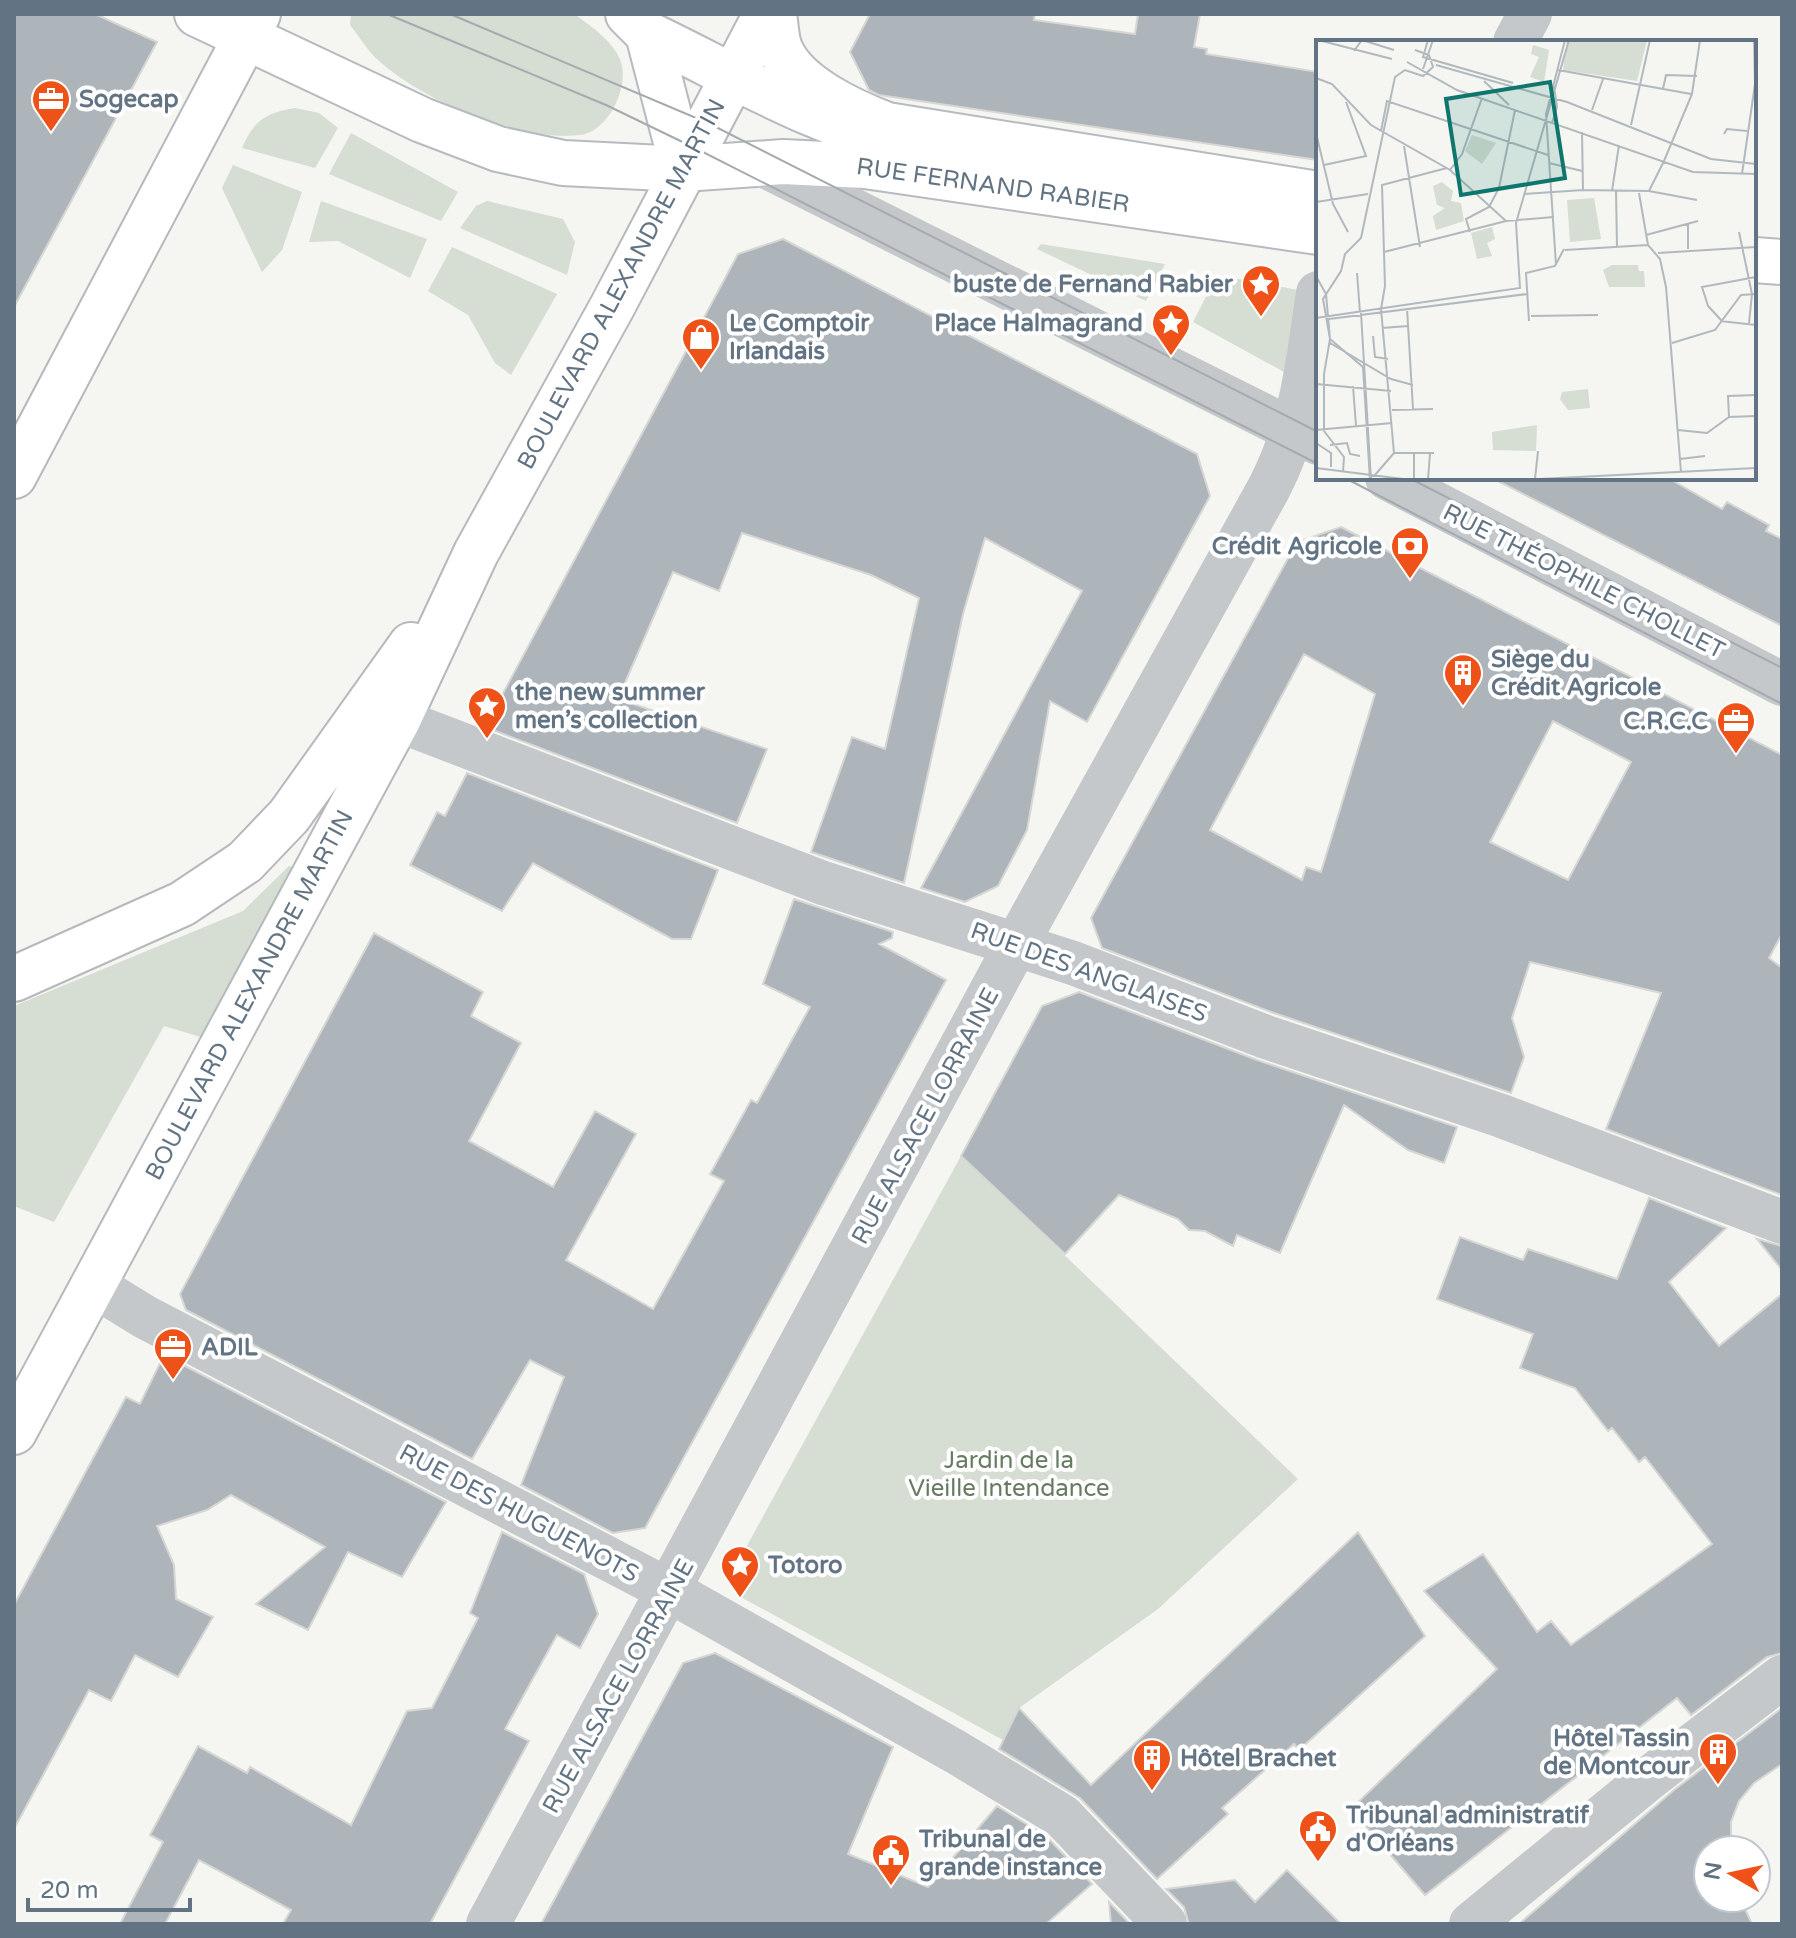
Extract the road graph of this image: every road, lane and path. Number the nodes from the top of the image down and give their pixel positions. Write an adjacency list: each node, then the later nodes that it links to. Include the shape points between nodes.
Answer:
1 (766, 14): 8 (main road, BOULEVARD ALEXANDRE MARTIN)
2 (774, 14): 12 (main road, via 781,52 814,89 858,114 887,125)
3 (1530, 14): 7 (street)
4 (199, 15): 6 (main road); 9 (main road)
5 (638, 24): 8 (main road); 11 (main road)
6 (252, 25): 9 (main road); 11 (main road, via 422,120 498,149 563,163)
7 (1516, 40)
8 (733, 75): 11 (main road, BOULEVARD ALEXANDRE MARTIN); 12 (main road, RUE FERNAND RABIER, via 822,119 885,141 1212,195)
9 (218, 89): 17 (main road)
10 (761, 164): 11 (main road, RUE FERNAND RABIER); 12 (main road, RUE FERNAND RABIER, via 810,162 944,174); 16 (street)
11 (683, 169): 19 (main road, BOULEVARD ALEXANDRE MARTIN)
12 (1315, 221)
13 (1756, 260): 14 (main road)
14 (1782, 262)
15 (1316, 317): 16 (street, RUE ALSACE LORRAINE)
16 (1306, 437): 22 (street, RUE ALSACE LORRAINE, via 1289,449)
17 (14, 476)
18 (1391, 480): 20 (street, RUE THÉOPHILE CHOLLET)
19 (476, 553): 21 (main road, BOULEVARD ALEXANDRE MARTIN); 23 (main road, BOULEVARD ALEXANDRE MARTIN, via 289,816 245,862 182,904)
20 (1782, 684)
21 (398, 720): 22 (street, RUE DES ANGLAISES, via 823,883); 25 (main road, BOULEVARD ALEXANDRE MARTIN)
22 (1016, 945): 24 (street, RUE DES ANGLAISES, via 1499,1115); 27 (street, RUE ALSACE LORRAINE)
23 (14, 979)
24 (1782, 1222)
25 (93, 1285): 26 (main road, BOULEVARD ALEXANDRE MARTIN); 27 (street, RUE DES HUGUENOTS)
26 (14, 1432)
27 (670, 1591): 29 (street, RUE ALSACE LORRAINE); 30 (street, RUE DES HUGUENOTS, via 1062,1816)
28 (1782, 1677): 31 (street, via 1628,1794)
29 (488, 1924)
30 (1165, 1924)
31 (1471, 1924)

